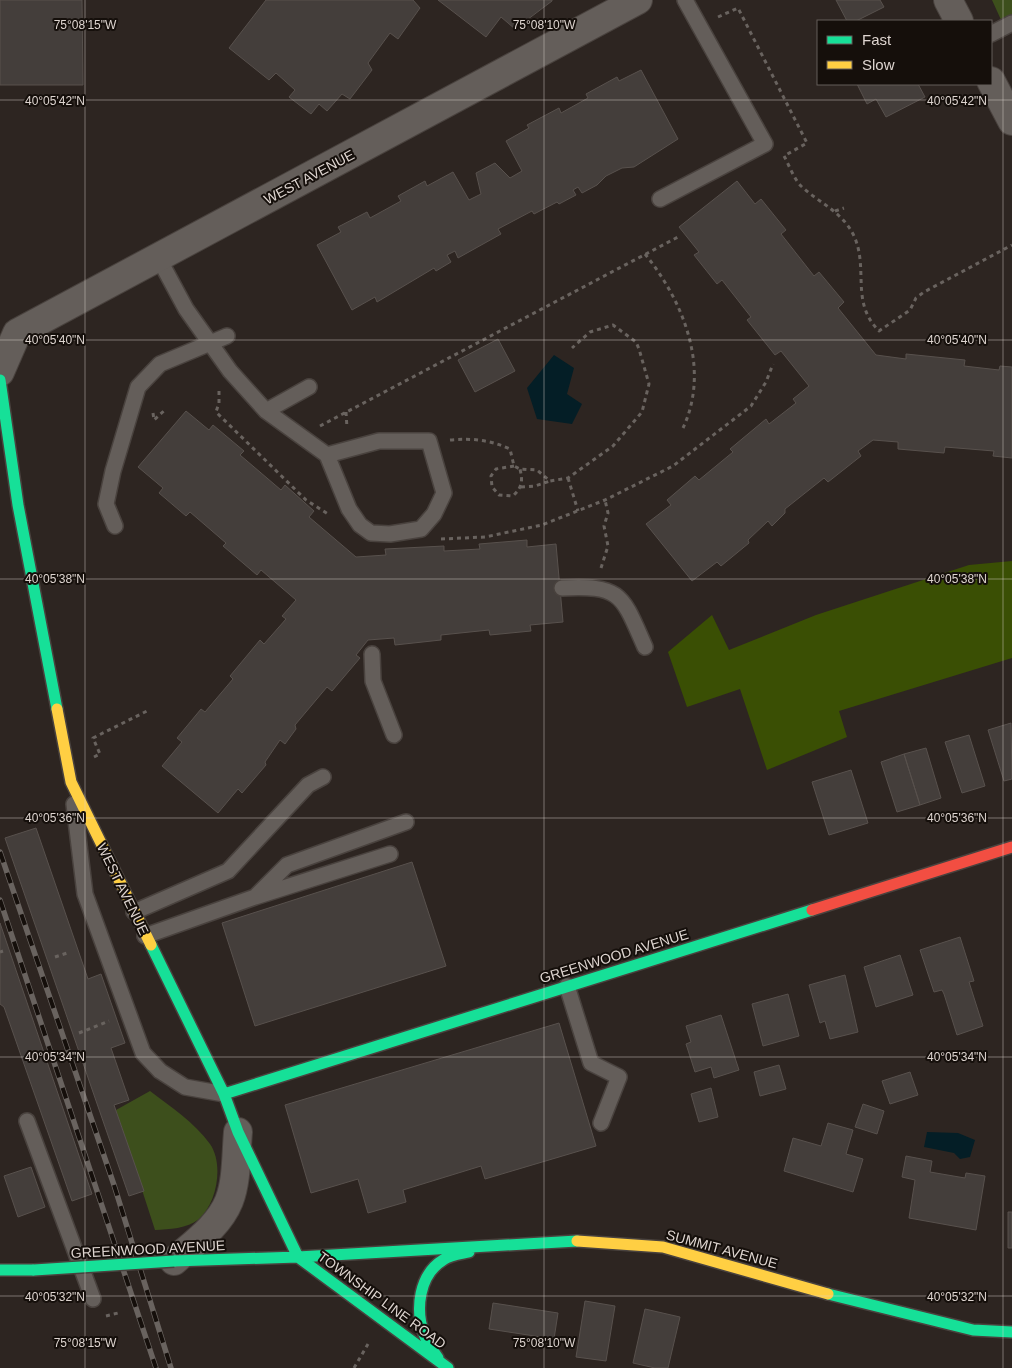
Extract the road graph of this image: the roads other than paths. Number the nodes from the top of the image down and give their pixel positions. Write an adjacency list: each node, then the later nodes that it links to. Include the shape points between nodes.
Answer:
1 (638, 0): 10 (street, WEST AVENUE)
2 (685, 0): 9 (lane, via 765,144)
3 (948, 0): 4 (street)
4 (958, 20)
5 (1012, 23): 6 (lane)
6 (992, 33)
7 (992, 83): 8 (street)
8 (1012, 121)
9 (660, 200)
10 (158, 257): 12 (lane, via 186,309); 13 (street, WEST AVENUE, via 17,333)
11 (227, 336): 12 (lane)
12 (212, 344): 16 (lane, via 230,371); 18 (lane, via 160,364 138,387 106,504)
13 (0, 372)
14 (0, 380): 24 (street, WEST AVENUE, via 18,505)
15 (309, 387): 16 (lane)
16 (266, 411): 17 (lane)
17 (327, 455): 17 (lane, via 349,509 360,525 372,533 421,529 434,514 444,493 429,441 379,441)
18 (115, 526)
19 (562, 588): 20 (lane, via 607,590 626,603)
20 (644, 647)
21 (372, 654): 22 (lane, via 373,681)
22 (394, 735)
23 (323, 777): 29 (lane, via 308,785 228,871)
24 (71, 782): 29 (street, WEST AVENUE); 32 (lane, via 86,894 143,1053 160,1071 185,1087)
25 (406, 822): 28 (lane, via 287,865)
26 (1012, 847): 31 (street, GREENWOOD AVENUE)
27 (390, 854): 28 (lane)
28 (255, 897): 30 (lane)
29 (134, 912): 30 (street, WEST AVENUE)
30 (145, 936): 32 (street, WEST AVENUE)
31 (566, 986): 32 (street, GREENWOOD AVENUE); 34 (lane, via 591,1063 619,1077)
32 (224, 1094): 35 (street, WEST AVENUE)
33 (27, 1121): 40 (lane)
34 (601, 1123)
35 (238, 1132): 37 (street, WEST AVENUE); 38 (street, via 229,1202 214,1226)
36 (483, 1247): 37 (street, SUMMIT AVENUE); 41 (street, SUMMIT AVENUE, via 566,1240 663,1247 874,1307 973,1330); 42 (street, via 443,1260 431,1270 421,1289 419,1309 423,1332)
37 (298, 1257): 38 (street, GREENWOOD AVENUE); 42 (street, TOWNSHIP LINE ROAD)
38 (174, 1261): 39 (street, GREENWOOD AVENUE, bridge)
39 (0, 1270)
40 (93, 1299)
41 (1012, 1332)
42 (444, 1365)

